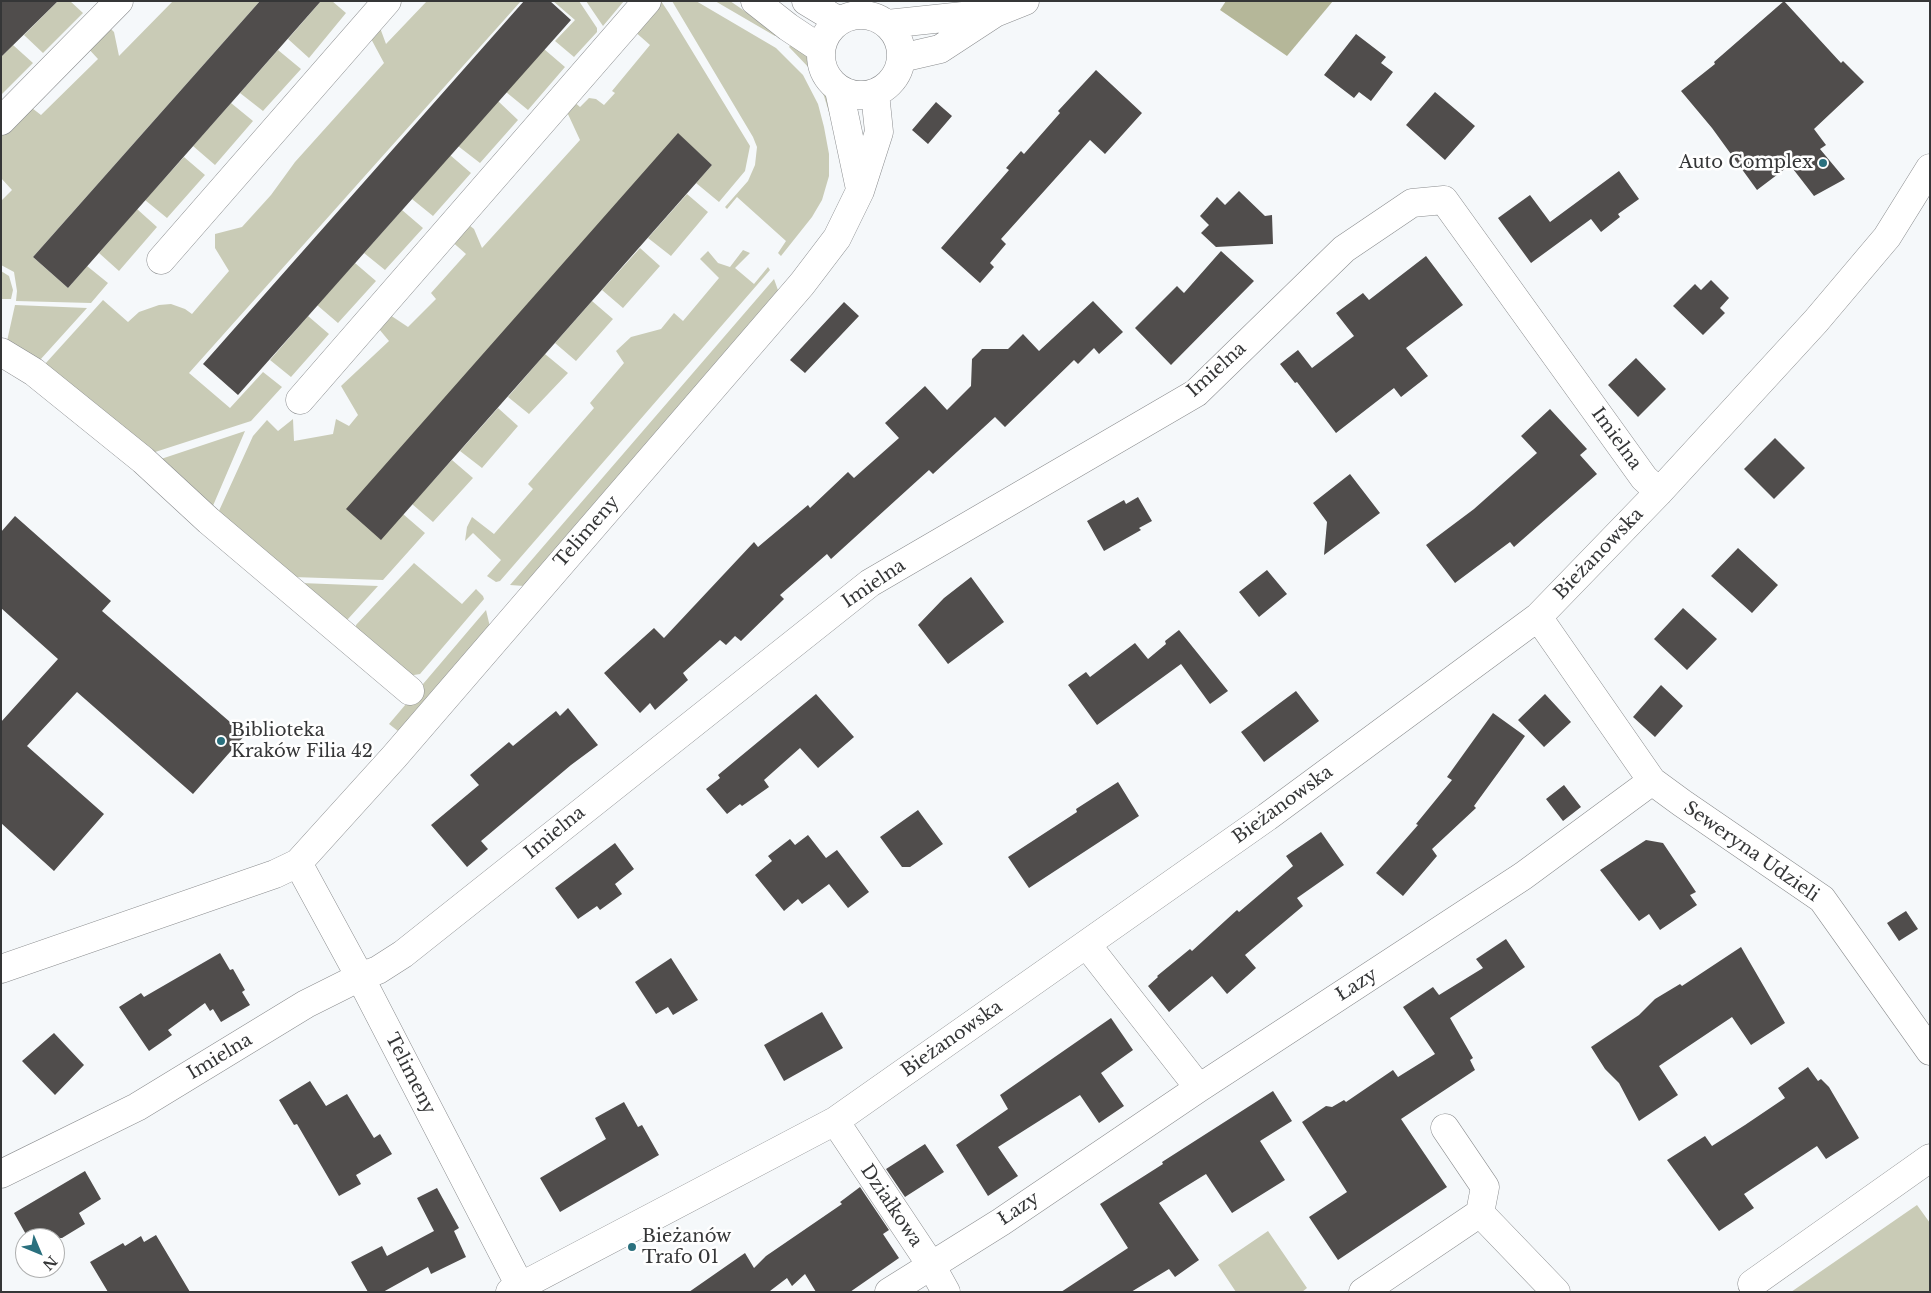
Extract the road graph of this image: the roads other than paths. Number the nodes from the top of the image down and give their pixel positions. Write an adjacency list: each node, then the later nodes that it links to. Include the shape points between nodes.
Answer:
1 (119, 1): 14 (street)
2 (388, 1): 17 (street)
3 (647, 1): 19 (street)
4 (755, 1): 10 (street)
5 (806, 1): 8 (street)
6 (1025, 1): 7 (street)
7 (995, 13): 9 (street); 11 (street, via 940,49)
8 (839, 21): 9 (street, via 855,15 872,16); 10 (street, via 827,33)
9 (887, 24): 11 (street, via 898,39)
10 (821, 49): 12 (street, via 822,65 828,79)
11 (901, 58): 13 (street, via 888,85)
12 (840, 90): 13 (street, via 857,95); 16 (street)
13 (875, 93): 16 (street, Telimeny, via 879,132)
14 (1, 121)
15 (1930, 168): 20 (street, Bieżanowska, via 1881,245)
16 (860, 190): 24 (street, Telimeny, via 837,238 802,284 394,756)
17 (162, 260)
18 (1, 352): 22 (street, via 34,372 143,460 209,521)
19 (300, 400)
20 (1659, 492): 21 (street, Bieżanowska); 27 (street, Imielna, via 1644,478 1444,200 1412,204 1344,249 1196,393 870,583 403,954)
21 (1538, 617): 23 (street); 25 (street, Bieżanowska, via 1267,818)
22 (410, 691)
23 (1652, 781): 28 (street, Seweryna Udzieli, via 1822,899); 29 (street, Łazy, via 1523,876)
24 (298, 862): 26 (street, Telimeny, via 275,874); 27 (street, Telimeny)
25 (1087, 945): 29 (street); 30 (street, Bieżanowska)
26 (1, 969)
27 (360, 977): 33 (street, Imielna, via 306,1004 137,1107); 37 (street, Telimeny)
28 (1930, 1052)
29 (1199, 1088): 35 (street, Łazy, via 1001,1222)
30 (835, 1121): 35 (street, Działkowa); 37 (street, Bieżanowska)
31 (1445, 1128): 34 (street, via 1485,1187)
32 (1930, 1158): 36 (street)
33 (1, 1174)
34 (1480, 1213): 40 (street); 41 (street)
35 (931, 1265): 38 (street, Łazy); 39 (street, Działkowa)
36 (1752, 1284)
37 (515, 1289)
38 (889, 1292)
39 (946, 1292)
40 (1363, 1292)
41 (1556, 1292)

